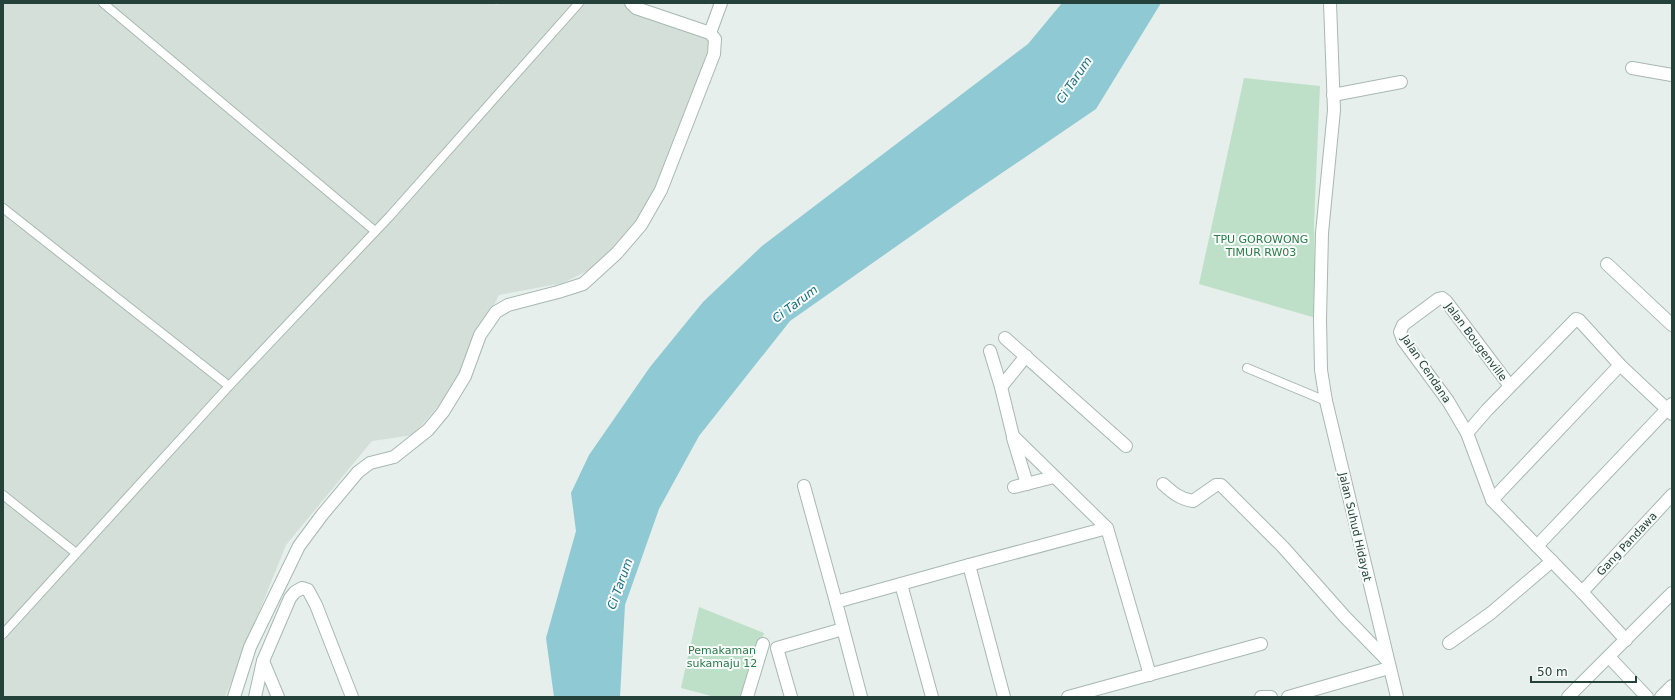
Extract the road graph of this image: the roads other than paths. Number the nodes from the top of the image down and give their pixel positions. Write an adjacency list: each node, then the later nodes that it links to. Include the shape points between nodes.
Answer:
1 (103, 3): 12 (lane)
2 (578, 3): 12 (lane)
3 (631, 3): 6 (street, via 636,8)
4 (721, 3): 6 (street)
5 (1330, 3): 10 (street, Jalan Suhud Hidayat)
6 (710, 33): 57 (street, via 716,38 714,54 661,190 641,225 617,253 583,284 508,305 496,312 480,336 465,376 443,412 428,430 394,457 370,463 358,472 299,546 250,647)
7 (1632, 68): 8 (street)
8 (1672, 75)
9 (1401, 82): 10 (street)
10 (1333, 96): 24 (street, Jalan Suhud Hidayat, via 1334,110 1322,233 1320,319 1322,383)
11 (3, 208): 21 (lane)
12 (375, 231): 21 (lane)
13 (1607, 264): 15 (street)
14 (1442, 298): 22 (street, Jalan Bougenville); 26 (street, Jalan Cendana, via 1403,325 1400,332)
15 (1672, 326)
16 (1005, 338): 18 (street)
17 (990, 351): 23 (street)
18 (1026, 356): 23 (street); 28 (street)
19 (1620, 365): 22 (street, via 1576,319); 25 (street); 36 (street)
20 (1247, 368): 24 (lane)
21 (229, 386): 39 (lane)
22 (1510, 386): 26 (street)
23 (1001, 387): 27 (street)
24 (1326, 401): 54 (street, Jalan Suhud Hidayat)
25 (1670, 409): 38 (street)
26 (1468, 433): 36 (street)
27 (1013, 436): 29 (street); 30 (street)
28 (1126, 446)
29 (1054, 476): 30 (street); 37 (street)
30 (1027, 484): 33 (street)
31 (1164, 484): 54 (street, via 1175,495 1193,501 1216,485 1221,485 1283,547)
32 (804, 486): 45 (street)
33 (1014, 487)
34 (3, 495): 39 (lane)
35 (1672, 495): 43 (street, Gang Pandawa)
36 (1492, 500): 38 (street)
37 (1107, 528): 41 (street); 55 (street)
38 (1537, 546): 40 (street)
39 (76, 553): 47 (lane)
40 (1552, 561): 43 (street); 49 (street, via 1491,613)
41 (969, 565): 42 (street); 65 (street)
42 (901, 584): 45 (street); 64 (street)
43 (1582, 592): 48 (street)
44 (1672, 593): 48 (street)
45 (836, 602): 46 (street)
46 (843, 629): 62 (street, via 777,648); 63 (street)
47 (3, 634)
48 (1626, 640): 52 (street)
49 (1449, 643)
50 (763, 644): 61 (street)
51 (1261, 644): 55 (street)
52 (1609, 657): 71 (street); 72 (street)
53 (263, 661): 58 (street); 59 (street); 60 (street, via 290,598 302,588 308,590)
54 (1388, 664): 69 (street); 70 (street, Jalan Suhud Hidayat)
55 (1150, 675): 66 (street)
56 (1672, 686): 73 (street)
57 (234, 697)
58 (255, 697)
59 (278, 697)
60 (352, 697)
61 (747, 697)
62 (791, 697)
63 (860, 697)
64 (932, 697)
65 (1004, 697)
66 (1068, 697)
67 (1261, 697): 68 (street)
68 (1271, 697)
69 (1288, 697)
70 (1397, 697)
71 (1568, 697)
72 (1647, 697)
73 (1661, 697)

